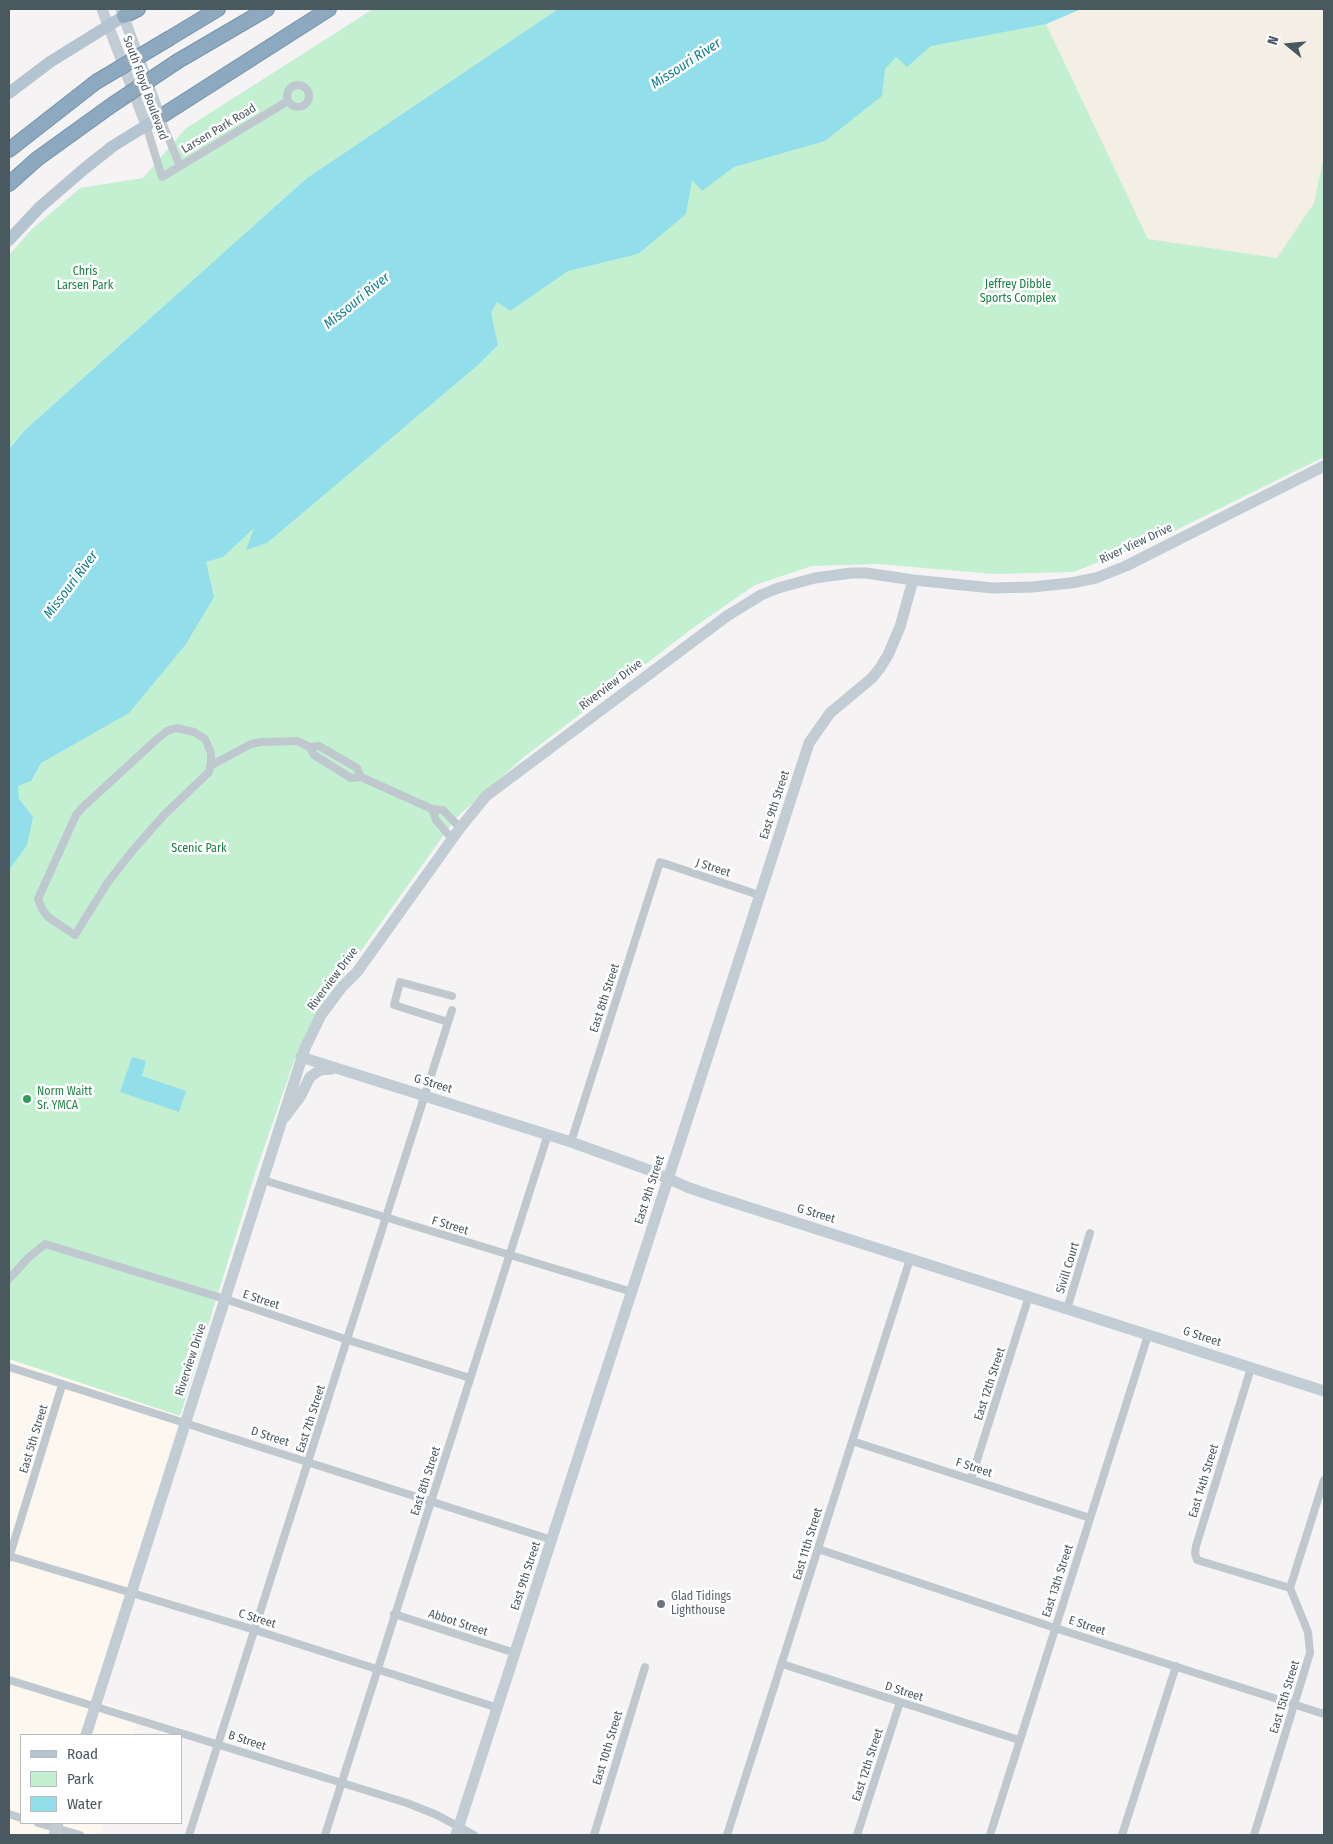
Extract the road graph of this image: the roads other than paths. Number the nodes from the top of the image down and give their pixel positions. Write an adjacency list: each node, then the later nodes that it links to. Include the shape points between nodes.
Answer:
1 (102, 9): 7 (main road, South Floyd Boulevard)
2 (138, 9): 6 (highway)
3 (218, 9): 12 (highway, bridge, via 96,82)
4 (267, 9): 17 (highway, bridge, via 178,61 112,105 37,159)
5 (329, 9): 10 (highway)
6 (123, 12): 7 (main road); 10 (main road, South Floyd Boulevard)
7 (107, 25): 8 (main road); 11 (main road, South Floyd Boulevard)
8 (9, 93)
9 (288, 101): 15 (street, Larsen Park Road)
10 (160, 117): 11 (main road); 15 (street, South Floyd Boulevard)
11 (146, 125): 16 (street, South Floyd Boulevard); 18 (main road, via 84,169 40,207)
12 (28, 134): 13 (highway); 14 (highway)
13 (9, 142)
14 (9, 150)
15 (180, 166): 16 (street, Larsen Park Road)
16 (162, 177)
17 (9, 184)
18 (9, 240)
19 (1324, 466): 20 (main road, River View Drive, via 1096,578 1071,584 993,588)
20 (912, 580): 23 (main road, Riverview Drive, via 851,573 814,578 761,595 727,616 486,796); 26 (main road, East 9th Street, via 900,627 888,656 872,678 830,713 809,743)
21 (210, 766): 21 (street, via 203,779 164,815 134,849 108,882 75,935 48,917 38,899 76,815 83,807 156,740 176,728 205,738 211,753); 22 (street, via 251,744 297,741 310,748 319,746 357,768 362,777)
22 (432, 809): 23 (street, via 443,810); 24 (street, via 436,820)
23 (460, 828): 24 (main road, Riverview Drive)
24 (452, 839): 30 (main road, Riverview Drive, via 357,972 342,986 321,1015)
25 (660, 862): 26 (street, J Street); 35 (street, East 8th Street)
26 (760, 895): 36 (main road, East 9th Street)
27 (452, 996): 29 (street, via 400,982 394,1005)
28 (452, 1010): 29 (street, East 7th Street)
29 (448, 1022): 32 (street, East 7th Street)
30 (301, 1057): 31 (main road, G Street); 33 (main road, Riverview Drive)
31 (338, 1069): 32 (main road, G Street); 33 (main road, via 320,1070 310,1078)
32 (424, 1096): 34 (main road, G Street); 38 (street, East 7th Street)
33 (281, 1122): 37 (main road, Riverview Drive)
34 (548, 1134): 35 (main road, G Street); 40 (street, East 8th Street)
35 (571, 1142): 36 (main road, G Street)
36 (668, 1178): 41 (main road, G Street, via 707,1194); 43 (main road, East 9th Street)
37 (262, 1180): 38 (street, F Street); 45 (main road, Riverview Drive)
38 (387, 1218): 40 (street, F Street); 48 (street, East 7th Street)
39 (1090, 1233): 46 (street, Sivill Court)
40 (509, 1255): 43 (street, F Street); 51 (street, East 8th Street)
41 (910, 1259): 44 (main road, G Street); 55 (street, East 11th Street)
42 (9, 1279): 45 (street, E Street, via 45,1244)
43 (632, 1292): 61 (main road, East 9th Street)
44 (1029, 1296): 46 (main road, G Street); 57 (street, East 12th Street)
45 (225, 1299): 48 (street, E Street); 54 (main road, Riverview Drive)
46 (1067, 1309): 47 (main road, G Street)
47 (1148, 1335): 50 (main road, G Street); 60 (street, East 13th Street)
48 (348, 1340): 51 (street, E Street); 56 (street, East 7th Street)
49 (9, 1367): 52 (street, D Street)
50 (1251, 1368): 53 (main road, G Street); 64 (street, East 14th Street, via 1195,1553 1197,1560)
51 (470, 1378): 59 (street, East 8th Street)
52 (62, 1384): 54 (street, D Street); 63 (street, East 5th Street)
53 (1324, 1391)
54 (185, 1422): 56 (street, D Street); 65 (main road, Riverview Drive)
55 (852, 1442): 57 (street, F Street); 62 (street, East 11th Street)
56 (309, 1462): 59 (street, D Street); 68 (street, East 7th Street)
57 (971, 1479): 60 (street, F Street)
58 (1324, 1480): 64 (street)
59 (431, 1501): 61 (street, D Street); 66 (street, East 8th Street)
60 (1090, 1518): 67 (street, East 13th Street)
61 (552, 1540): 69 (main road, East 9th Street)
62 (818, 1549): 67 (street, E Street); 70 (street, East 11th Street)
63 (9, 1557): 65 (street, C Street)
64 (1290, 1588): 76 (street, East 15th Street, via 1308,1632 1310,1653)
65 (132, 1594): 68 (street, C Street); 77 (main road, Riverview Drive)
66 (394, 1614): 69 (street, Abbot Street); 73 (street, East 8th Street)
67 (1055, 1628): 71 (street, E Street); 81 (street, East 13th Street)
68 (255, 1630): 73 (street, C Street); 82 (street, East 7th Street)
69 (515, 1653): 78 (main road, East 9th Street)
70 (782, 1664): 75 (street, D Street); 92 (street, East 11th Street)
71 (1176, 1666): 76 (street, E Street); 95 (street)
72 (645, 1667): 91 (street, East 10th Street)
73 (376, 1669): 78 (street, C Street); 83 (street, East 8th Street)
74 (9, 1680): 77 (street, B Street)
75 (900, 1702): 81 (street, D Street); 93 (street, East 12th Street)
76 (1294, 1704): 79 (street); 96 (street, East 15th Street)
77 (94, 1707): 80 (main road, Riverview Drive); 82 (street, B Street)
78 (498, 1708): 86 (main road, East 9th Street)
79 (1324, 1714)
80 (86, 1734)
81 (1019, 1740): 94 (street, East 13th Street)
82 (218, 1744): 83 (street, B Street); 88 (street, East 7th Street)
83 (341, 1783): 86 (street, B Street, via 438,1815); 89 (street, East 8th Street)
84 (41, 1824): 85 (street)
85 (56, 1829): 87 (street)
86 (458, 1831): 90 (street, B Street)
87 (80, 1835)
88 (190, 1835)
89 (324, 1835)
90 (474, 1835)
91 (594, 1835)
92 (727, 1835)
93 (857, 1835)
94 (990, 1835)
95 (1122, 1835)
96 (1254, 1835)

